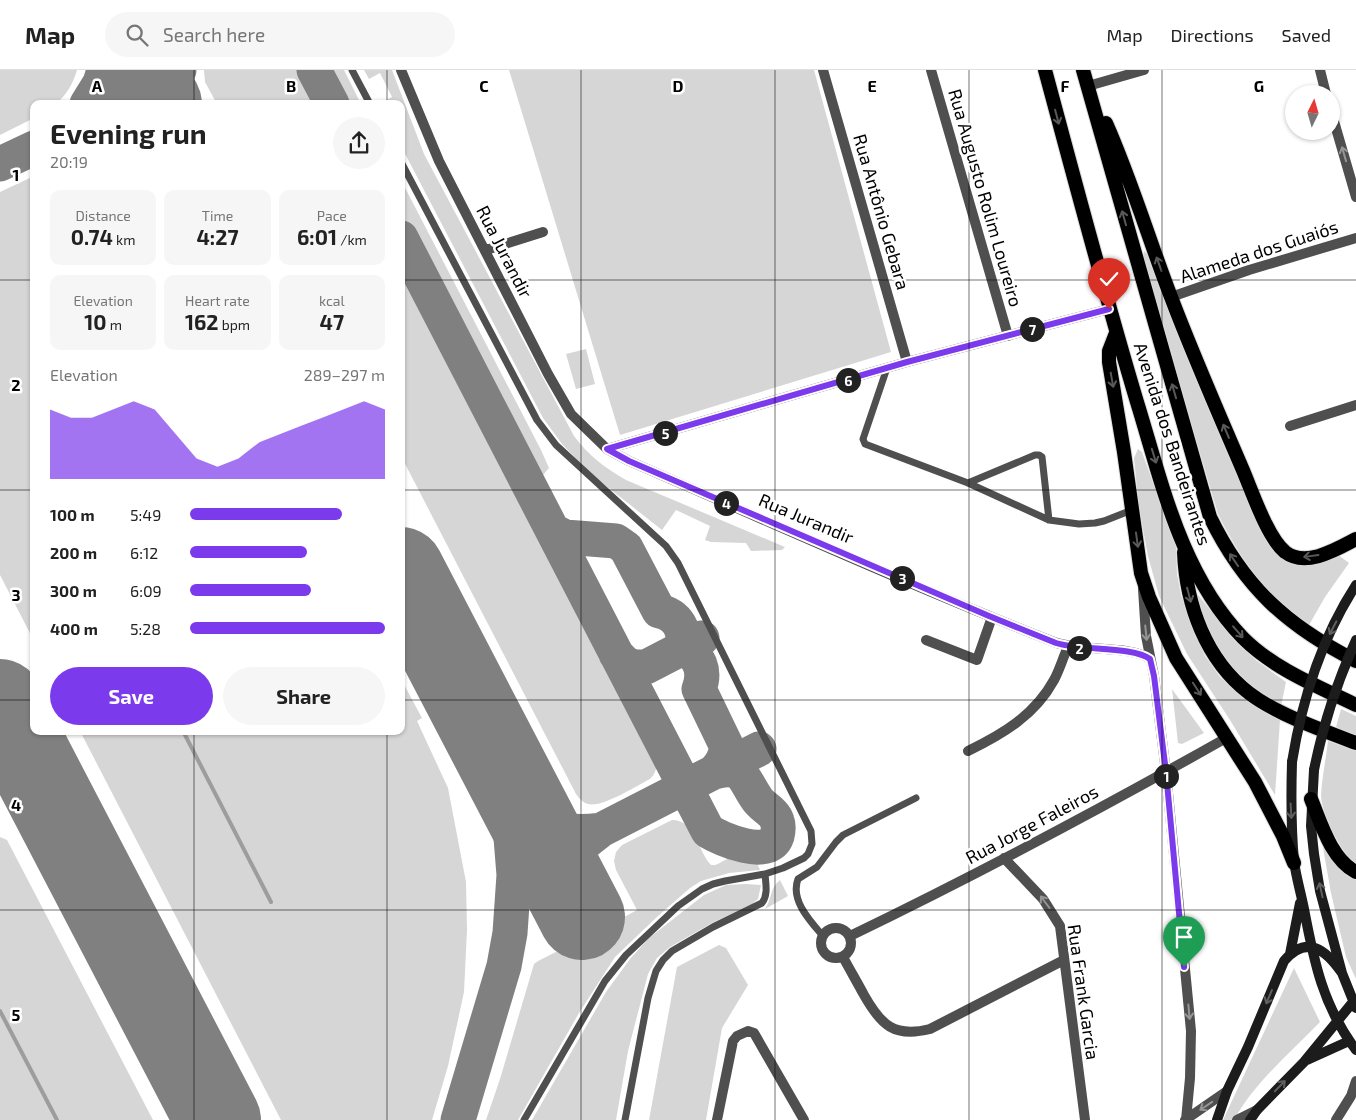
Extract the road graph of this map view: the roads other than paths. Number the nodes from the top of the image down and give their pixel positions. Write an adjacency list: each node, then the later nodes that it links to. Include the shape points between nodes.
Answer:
1 (352, 70): 11 (lane)
2 (401, 70): 18 (street, Rua Jurandir, via 439,161)
3 (823, 70): 23 (street, Rua Antônio Gebara)
4 (931, 70): 22 (street, Rua Augusto Rolim Loureiro)
5 (1045, 70): 20 (highway, Avenida dos Bandeirantes, one-way to 20)
6 (1083, 70): 10 (highway, Avenida dos Bandeirantes)
7 (1144, 70): 10 (street)
8 (1320, 70): 9 (street)
9 (1324, 85)
10 (1088, 86): 12 (highway, Avenida dos Bandeirantes)
11 (368, 100)
12 (1094, 106): 19 (highway, one-way to 12, via 1112,137); 40 (highway, Avenida dos Bandeirantes, one-way to 12, via 1292,622 1264,598 1239,568 1210,517)
13 (1340, 140): 15 (street, one-way to 13)
14 (405, 170): 51 (lane, via 537,420 556,446 666,546 678,563 811,831 812,844 804,858)
15 (1356, 197)
16 (543, 232): 18 (street)
17 (1356, 238): 19 (street, Alameda dos Guaiós)
18 (486, 250): 27 (street, Rua Jurandir, via 548,374 572,414)
19 (1171, 297): 31 (highway, one-way to 19, via 1314,557 1298,558 1286,553 1276,542)
20 (1109, 309): 21 (highway, Avenida dos Bandeirantes); 22 (street)
21 (1116, 333): 29 (highway, one-way to 29, via 1109,351 1109,362); 32 (highway, Avenida dos Bandeirantes, one-way to 32)
22 (1008, 336): 23 (street)
23 (907, 362): 24 (street)
24 (888, 368): 27 (street); 28 (lane, via 863,443)
25 (1356, 405): 26 (street)
26 (1290, 426)
27 (607, 449): 35 (street, Rua Jurandir)
28 (968, 483): 30 (lane); 30 (lane, via 1035,455 1041,456)
29 (1132, 510): 30 (lane, via 1104,522 1080,524); 33 (highway, one-way to 33)
30 (1049, 520)
31 (1356, 539)
32 (1183, 546): 41 (highway, Avenida dos Bandeirantes, one-way to 41, via 1215,602 1243,638 1279,666); 43 (highway, one-way to 43, via 1188,593 1212,652 1226,672 1249,693 1274,709)
33 (1141, 573): 39 (street, one-way to 39); 42 (highway, one-way to 42, via 1176,658)
34 (1356, 585): 49 (main road, one-way to 49, bridge, via 1327,638 1300,714 1292,762)
35 (992, 617): 36 (street, via 977,660); 38 (street, Rua Jurandir)
36 (926, 640)
37 (1356, 640): 47 (main road, bridge, via 1326,717 1314,770)
38 (1068, 647): 39 (street, Rua Jurandir, via 1135,653); 44 (street, via 1054,680 1029,714 997,737)
39 (1150, 659): 45 (street)
40 (1356, 661)
41 (1356, 705)
42 (1228, 737): 45 (street, Rua Jorge Faleiros); 49 (highway, via 1255,782)
43 (1356, 743)
44 (968, 751)
45 (1166, 772): 48 (street, Rua Jorge Faleiros); 73 (street, one-way to 73, via 1191,1031)
46 (916, 798): 53 (lane, via 842,835 817,867 798,879 795,892 802,908)
47 (1312, 799): 50 (highway, via 1328,839 1348,868); 59 (main road, one-way to 47, via 1320,891 1311,826)
48 (1004, 858): 54 (street, Rua Jorge Faleiros); 58 (street, Rua Frank Garcia, one-way to 48, via 1060,926 1055,916)
49 (1294, 863): 52 (main road)
50 (1356, 872)
51 (765, 874): 68 (lane, via 702,889 678,906 626,955 605,981); 69 (lane, via 766,892 762,903 672,951 656,971)
52 (1301, 896): 55 (main road); 56 (main road)
53 (823, 936): 54 (street, via 828,931 840,929); 57 (street, via 822,946 828,956)
54 (850, 936): 57 (street, via 850,950)
55 (1311, 947): 56 (main road); 59 (main road, via 1324,952); 61 (main road, via 1325,997)
56 (1290, 954): 66 (main road, one-way to 66, via 1284,961)
57 (843, 957): 58 (street, via 883,1023 908,1033 930,1029)
58 (1064, 960): 72 (street, Rua Frank Garcia)
59 (1342, 973): 60 (main road)
60 (1355, 1002): 61 (main road)
61 (1337, 1021): 62 (main road); 64 (main road)
62 (1349, 1041): 63 (main road); 64 (main road)
63 (1356, 1050)
64 (1304, 1062): 67 (main road, one-way to 64)
65 (1356, 1081): 77 (street)
66 (1227, 1091): 73 (street, one-way to 73); 74 (main road)
67 (1257, 1110): 75 (street); 76 (main road)
68 (524, 1120)
69 (624, 1120)
70 (717, 1120): 71 (street, via 733,1041 748,1031 754,1033)
71 (804, 1120)
72 (1085, 1120)
73 (1186, 1120)
74 (1217, 1120)
75 (1238, 1120)
76 (1250, 1120)
77 (1336, 1120)

